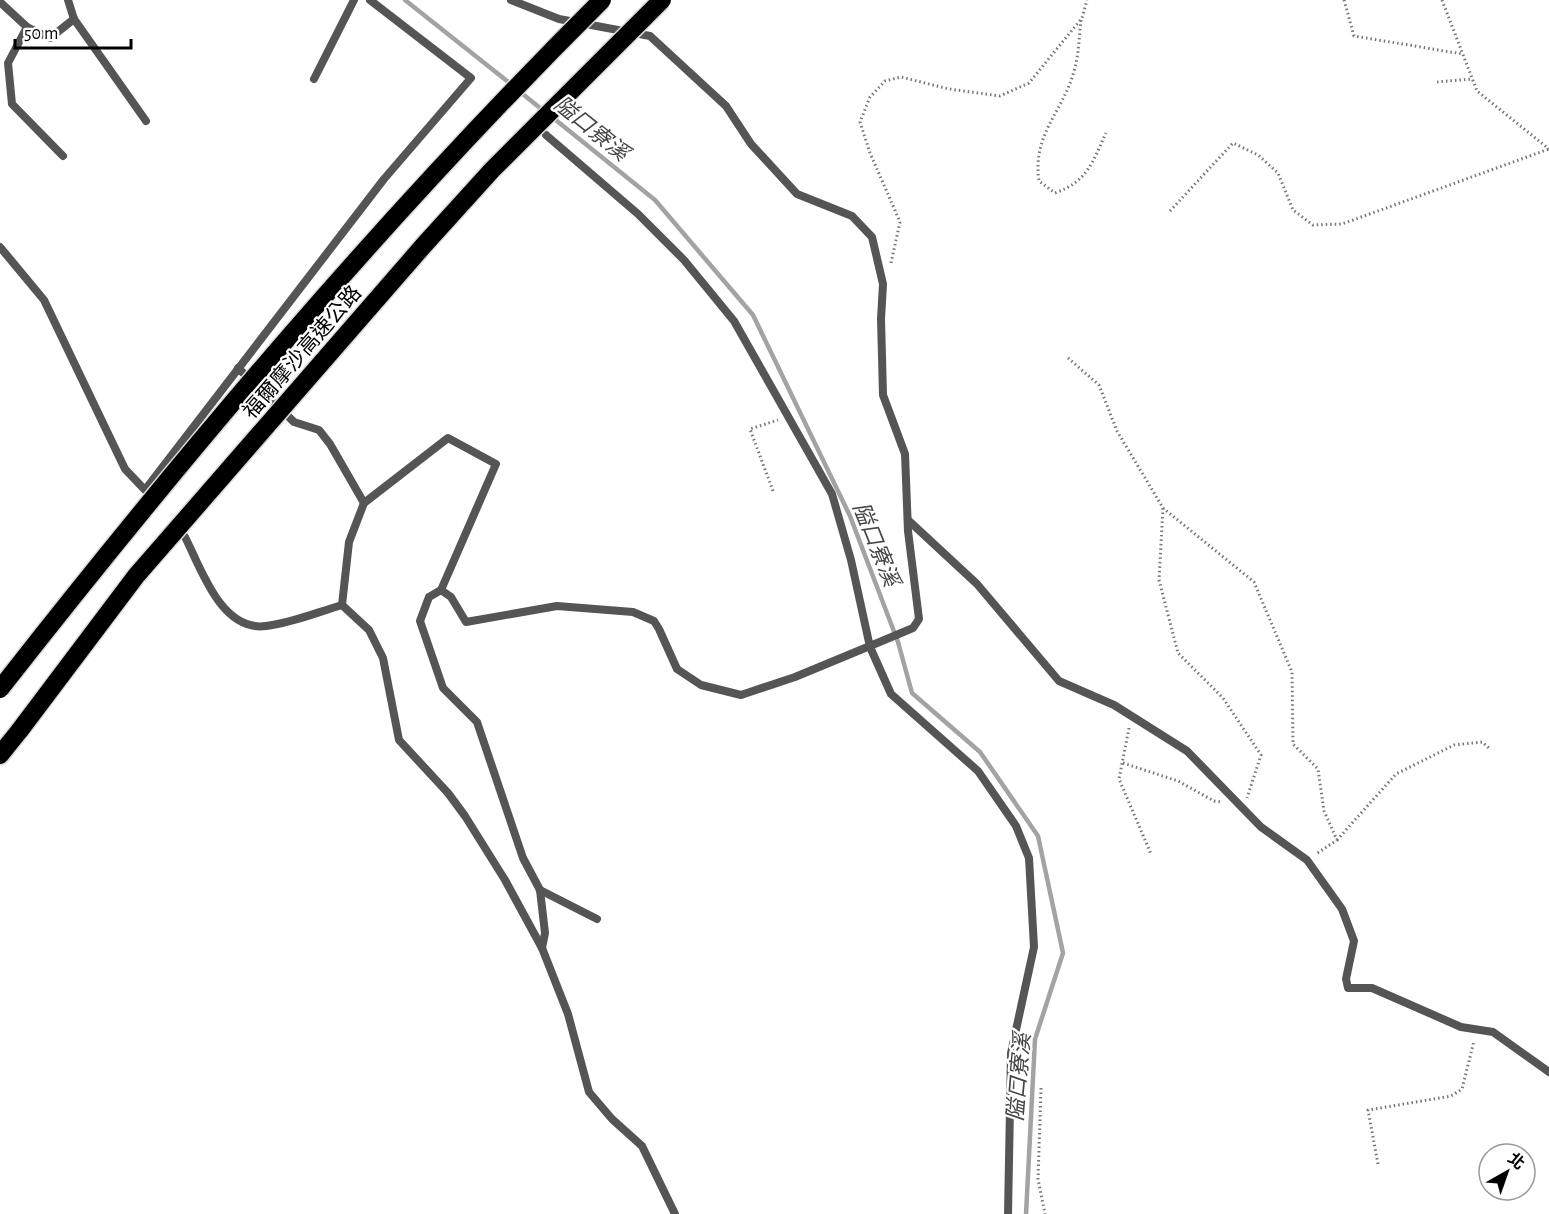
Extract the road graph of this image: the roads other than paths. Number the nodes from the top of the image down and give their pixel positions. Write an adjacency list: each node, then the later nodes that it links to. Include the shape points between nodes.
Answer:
1 (68, 0): 8 (lane)
2 (354, 0): 10 (lane)
3 (369, 0): 15 (lane, via 471,78 384,179)
4 (511, 0): 17 (lane, via 559,20 650,36 726,106 751,144 797,195 852,216 872,237 883,284 883,395 905,454)
5 (602, 0): 22 (highway, 福爾摩沙高速公路, bridge, via 394,216 107,552)
6 (663, 0): 23 (highway, 福爾摩沙高速公路, bridge, via 492,170 424,245 136,576)
7 (0, 2): 9 (lane)
8 (74, 19): 9 (lane, via 50,38); 11 (lane)
9 (27, 27): 13 (lane, via 8,63 12,104)
10 (314, 79)
11 (146, 121)
12 (546, 135): 21 (lane, via 638,214 684,260 734,321 832,494)
13 (63, 156)
14 (0, 247): 15 (lane, via 44,300 125,469 145,490)
15 (238, 368): 16 (lane, via 294,422 319,430)
16 (364, 503): 19 (lane, via 448,438 496,464); 20 (lane, via 349,542)
17 (908, 520): 21 (lane, via 919,619 913,628); 27 (lane, via 977,584 1059,681 1114,705 1187,751 1261,827 1307,860 1342,909 1354,941 1346,979 1348,988 1372,988 1461,1027 1493,1032)
18 (185, 537): 20 (lane, via 219,604 241,621 265,626)
19 (441, 590): 21 (lane, via 451,597 465,622 557,606 633,612 654,621 677,669 701,685 741,695); 24 (lane, via 429,597 420,621 443,688 477,722 523,858)
20 (342, 605): 26 (lane, via 369,630 383,658 399,740 465,816)
21 (870, 647): 29 (lane, via 891,694 978,771 1016,826 1029,858 1034,947 1011,1053)
22 (0, 689)
23 (0, 755)
24 (540, 890): 25 (lane); 26 (lane, via 545,933)
25 (597, 919)
26 (542, 948): 28 (lane, via 568,1014 589,1092 642,1146)
27 (1549, 1072)
28 (675, 1214)
29 (1008, 1214)

